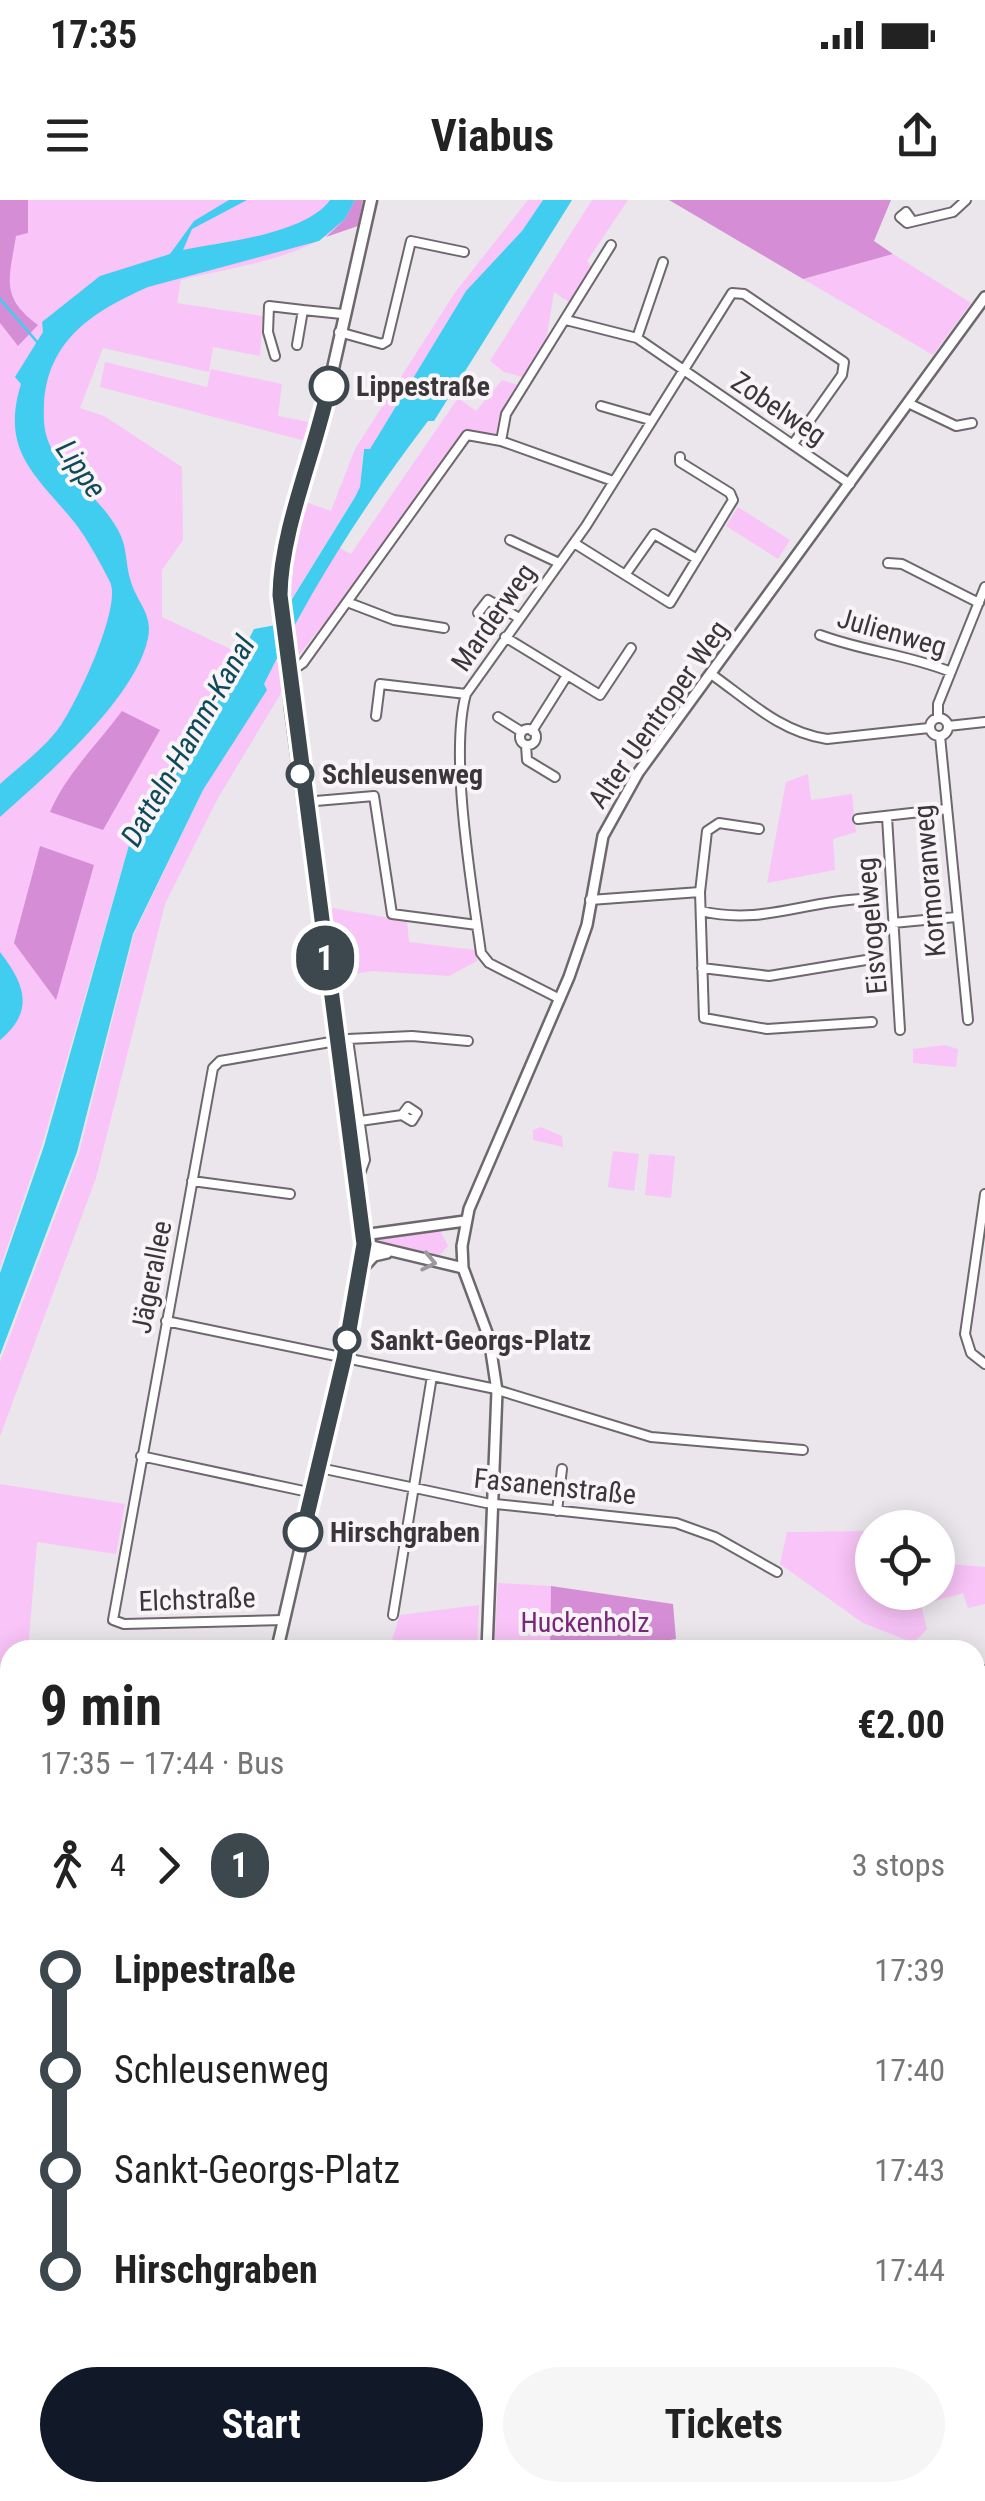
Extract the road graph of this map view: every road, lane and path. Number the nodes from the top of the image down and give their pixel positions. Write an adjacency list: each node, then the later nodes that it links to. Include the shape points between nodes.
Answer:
1 (370, 200): 9 (main road)
2 (966, 200): 3 (street, via 953,212)
3 (911, 219)
4 (612, 246): 10 (street)
5 (464, 252): 11 (street, via 411,240 387,341)
6 (663, 262): 12 (street)
7 (985, 297): 16 (street, Alter Uentroper Weg)
8 (303, 310): 9 (street); 13 (street); 14 (street, via 269,306)
9 (342, 314): 11 (main road)
10 (566, 320): 12 (street); 20 (street, via 506,414)
11 (339, 332): 41 (main road, via 285,549 281,607)
12 (637, 338): 15 (street, Zobelweg)
13 (297, 345)
14 (275, 356)
15 (682, 369): 18 (street, Marderweg); 21 (street, Zobelweg); 21 (street, Marderweg, via 727,296 736,292 840,358 845,370)
16 (908, 403): 19 (street, via 956,426); 24 (street, Alter Uentroper Weg)
17 (602, 406): 18 (street)
18 (650, 420): 23 (street, Marderweg)
19 (972, 423)
20 (501, 442): 23 (street); 32 (street, via 472,434 460,440)
21 (793, 444): 24 (street, Zobelweg)
22 (680, 457): 27 (street, via 732,498)
23 (613, 481): 26 (street, Marderweg)
24 (850, 484): 42 (street, Alter Uentroper Weg)
25 (510, 540): 28 (street)
26 (574, 542): 28 (street, Marderweg); 30 (street)
27 (697, 560): 30 (street, via 654,534); 30 (street, via 670,603)
28 (559, 563): 35 (street, Marderweg)
29 (888, 563): 33 (street)
30 (625, 575)
31 (985, 587): 33 (street, Julienweg)
32 (346, 602): 36 (street, via 394,620); 41 (street)
33 (979, 603): 40 (street, Julienweg)
34 (478, 612): 35 (street, via 488,600)
35 (519, 618): 38 (street, Marderweg)
36 (444, 628)
37 (820, 634): 40 (street, Julienweg)
38 (505, 637): 43 (street); 44 (street, Marderweg)
39 (630, 648): 43 (street, via 600,695)
40 (951, 672): 47 (street, Julienweg)
41 (288, 674): 54 (main road)
42 (711, 674): 50 (street, via 778,723 810,736); 61 (street, Alter Uentroper Weg, via 612,814)
43 (566, 676): 51 (street)
44 (466, 694): 45 (street, via 380,684); 65 (street, Marderweg, via 464,814)
45 (376, 716)
46 (498, 717): 51 (street)
47 (938, 718): 49 (street); 50 (street)
48 (985, 722): 49 (street)
49 (948, 726): 52 (street)
50 (930, 728): 52 (street)
51 (527, 731): 53 (street, via 527,760)
52 (940, 736): 55 (street, Kormoranweg)
53 (555, 777)
54 (304, 802): 65 (street, via 374,796 392,914); 72 (main road)
55 (947, 809): 56 (street); 63 (street, Kormoranweg)
56 (888, 817): 57 (street); 64 (street, Eisvogelweg)
57 (858, 819)
58 (758, 828): 59 (street, via 708,828)
59 (700, 892): 61 (street); 62 (street)
60 (860, 899): 62 (street, via 764,917)
61 (590, 900): 68 (street, Alter Uentroper Weg)
62 (700, 910): 67 (street)
63 (956, 917): 64 (street); 69 (street, Kormoranweg)
64 (893, 923): 71 (street, Eisvogelweg)
65 (478, 925): 68 (street, Marderweg, via 486,961)
66 (866, 960): 67 (street, via 770,976)
67 (702, 968): 70 (street, via 707,1021 767,1030)
68 (560, 1000): 81 (street, Alter Uentroper Weg)
69 (968, 1020)
70 (872, 1022)
71 (900, 1030)
72 (342, 1040): 73 (street); 75 (street); 76 (street, Jägerallee, via 215,1064); 77 (main road)
73 (468, 1041)
74 (402, 1115): 75 (street)
75 (360, 1121): 77 (street, via 366,1160)
76 (192, 1181): 78 (street); 87 (street, Jägerallee)
77 (356, 1185): 80 (main road)
78 (290, 1194)
79 (985, 1194): 89 (street, via 965,1334 971,1353)
80 (361, 1218): 82 (street); 83 (main road)
81 (465, 1221): 82 (street); 85 (street, Alter Uentroper Weg)
82 (386, 1230): 83 (street)
83 (363, 1240): 84 (street); 86 (main road)
84 (395, 1254): 85 (street, one-way to 85); 86 (street, via 374,1256)
85 (463, 1268): 91 (street, via 490,1338)
86 (361, 1270): 88 (main road)
87 (166, 1320): 88 (street); 93 (street, Jägerallee)
88 (344, 1359): 90 (street); 94 (main road)
89 (985, 1364)
90 (432, 1376): 91 (street); 96 (street)
91 (498, 1392): 92 (street, via 651,1438); 98 (street)
92 (803, 1450)
93 (141, 1456): 97 (street); 102 (street, Jägerallee)
94 (320, 1468): 96 (street, Fasanenstraße); 97 (main road)
95 (562, 1469): 99 (street)
96 (413, 1488): 98 (street, Fasanenstraße); 101 (street)
97 (313, 1493): 103 (main road)
98 (492, 1504): 99 (street, Fasanenstraße); 105 (street)
99 (556, 1511): 100 (street, Fasanenstraße, via 676,1523 715,1536)
100 (777, 1572)
101 (393, 1614)
102 (113, 1620): 103 (street, Elchstraße)
103 (284, 1620): 104 (main road)
104 (280, 1640)
105 (487, 1640)

